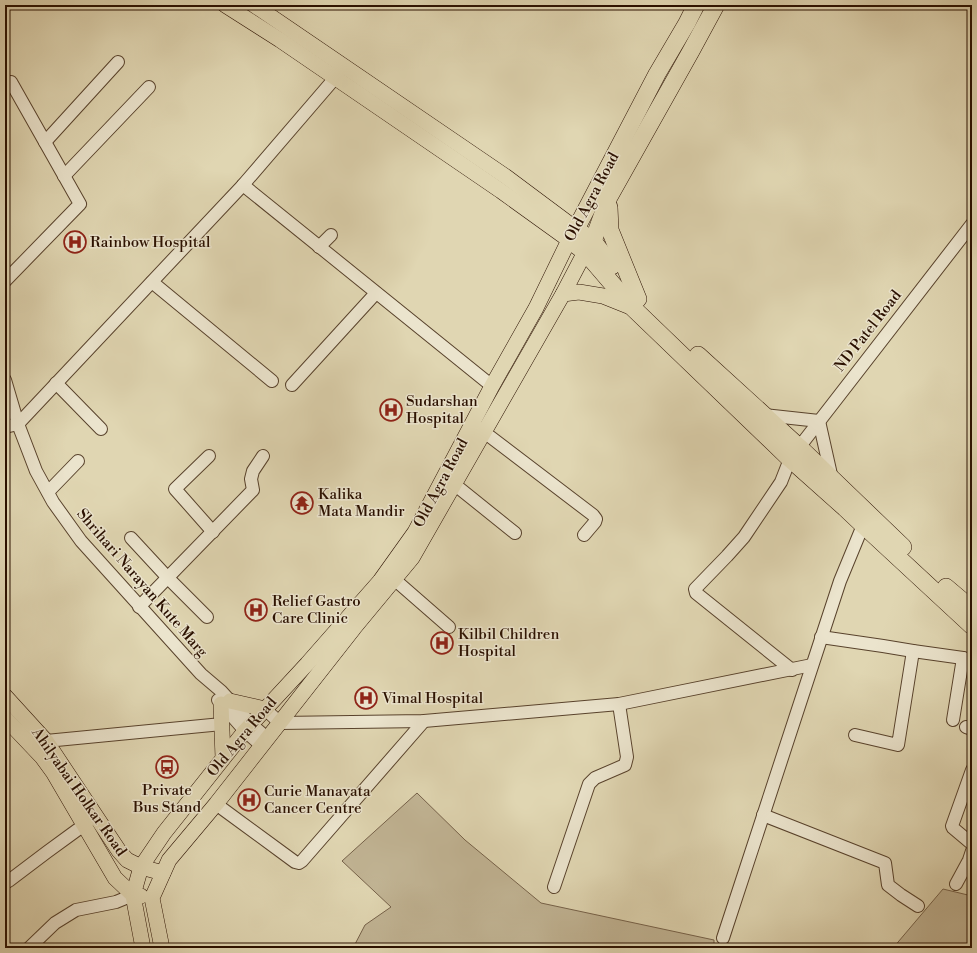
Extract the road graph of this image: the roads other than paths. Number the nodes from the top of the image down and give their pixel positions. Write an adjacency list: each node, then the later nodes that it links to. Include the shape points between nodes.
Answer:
1 (225, 5): 6 (main road, via 280,40)
2 (254, 5): 6 (main road)
3 (696, 5): 14 (highway, Old Agra Road)
4 (716, 5): 12 (highway, Old Agra Road)
5 (118, 62): 9 (street)
6 (339, 72): 11 (street); 14 (main road, via 494,187)
7 (5, 85): 9 (street, via 11,82)
8 (149, 87): 10 (street)
9 (45, 142): 10 (street)
10 (64, 176): 20 (street, via 80,204)
11 (243, 185): 17 (street); 21 (street)
12 (608, 197): 16 (highway, Old Agra Road); 24 (highway, via 610,230)
13 (972, 224): 31 (street, ND Patel Road)
14 (573, 234): 16 (highway); 29 (main road, Old Agra Road, via 536,308)
15 (331, 235): 17 (street)
16 (589, 246): 23 (main road, Old Agra Road); 24 (highway)
17 (319, 247): 18 (street)
18 (332, 258): 19 (street); 22 (street)
19 (345, 259)
20 (5, 281)
21 (152, 282): 26 (street); 27 (street)
22 (376, 293): 28 (street); 29 (street)
23 (563, 294): 24 (main road, via 579,292); 34 (main road, Old Agra Road)
24 (636, 304): 30 (highway); 36 (highway)
25 (5, 380): 32 (street, Shrihari Narayan Kute Marg)
26 (272, 382)
27 (56, 383): 32 (street); 35 (street)
28 (292, 385)
29 (492, 386): 34 (main road, Old Agra Road)
30 (764, 414): 31 (street); 36 (highway)
31 (819, 421): 36 (street, ND Patel Road); 40 (street)
32 (18, 424): 33 (street); 42 (street, Shrihari Narayan Kute Marg, via 36,471)
33 (5, 427)
34 (478, 428): 41 (main road, Old Agra Road); 46 (street, via 593,515 595,522); 63 (main road, Old Agra Road, via 415,532 380,581)
35 (101, 429)
36 (794, 453): 40 (highway); 43 (highway, via 845,508); 59 (street, ND Patel Road, via 781,482 744,537 695,589)
37 (209, 456): 44 (street, via 175,489)
38 (263, 456): 44 (street, via 253,471 251,479 254,490)
39 (78, 461): 42 (street)
40 (832, 479): 43 (highway)
41 (454, 484): 45 (street); 49 (main road, Old Agra Road, via 412,558)
42 (48, 492): 50 (street, Shrihari Narayan Kute Marg, via 81,541)
43 (866, 519): 51 (highway); 53 (highway); 55 (street, via 840,581)
44 (213, 532): 48 (street)
45 (515, 533)
46 (584, 535)
47 (131, 538): 48 (street)
48 (168, 578): 50 (street); 52 (street)
49 (394, 579): 54 (street); 67 (main road, Old Agra Road)
50 (140, 607): 61 (street, Shrihari Narayan Kute Marg, via 201,674 221,691)
51 (972, 609)
52 (207, 617)
53 (972, 626)
54 (449, 627)
55 (821, 637): 56 (street); 58 (street)
56 (913, 651): 57 (street); 70 (street, via 898,745)
57 (967, 659): 65 (street)
58 (812, 665): 59 (street); 76 (street)
59 (792, 670): 62 (street)
60 (5, 696): 71 (main road, Ahilyabai Holkar Road)
61 (226, 703): 63 (main road); 68 (main road); 69 (street, Shrihari Narayan Kute Marg)
62 (619, 704): 66 (street); 84 (street, via 627,761 625,765 595,778 589,784)
63 (265, 709): 67 (street); 69 (main road, Old Agra Road)
64 (5, 718): 77 (main road, Ahilyabai Holkar Road, via 42,757)
65 (953, 720)
66 (424, 721): 67 (street); 75 (street, via 299,863)
67 (280, 723): 72 (main road, Old Agra Road)
68 (222, 724): 71 (street); 73 (main road)
69 (248, 727): 72 (street, Shrihari Narayan Kute Marg); 73 (main road, Old Agra Road)
70 (855, 736)
71 (46, 741): 77 (main road, Ahilyabai Holkar Road)
72 (264, 742): 75 (main road, Old Agra Road)
73 (223, 758): 80 (main road, Old Agra Road, via 164,833)
74 (972, 770): 78 (street, via 952,826)
75 (216, 804): 81 (main road, Old Agra Road, via 169,860)
76 (763, 815): 87 (street, via 885,862 888,885); 88 (street)
77 (90, 820): 80 (main road, Ahilyabai Holkar Road, via 118,851); 82 (street); 85 (main road, Ahilyabai Holkar Road, via 115,878)
78 (972, 844)
79 (972, 851): 83 (street)
80 (141, 867): 81 (main road, Ahilyabai Holkar Road); 85 (main road, Old Agra Road)
81 (163, 874): 86 (main road, Old Agra Road)
82 (5, 883)
83 (956, 884)
84 (554, 887)
85 (133, 895): 86 (main road); 89 (street, via 116,902 76,910 55,923); 90 (main road)
86 (152, 898): 91 (main road)
87 (918, 906)
88 (724, 938)
89 (29, 948)
90 (142, 948)
91 (162, 948)

